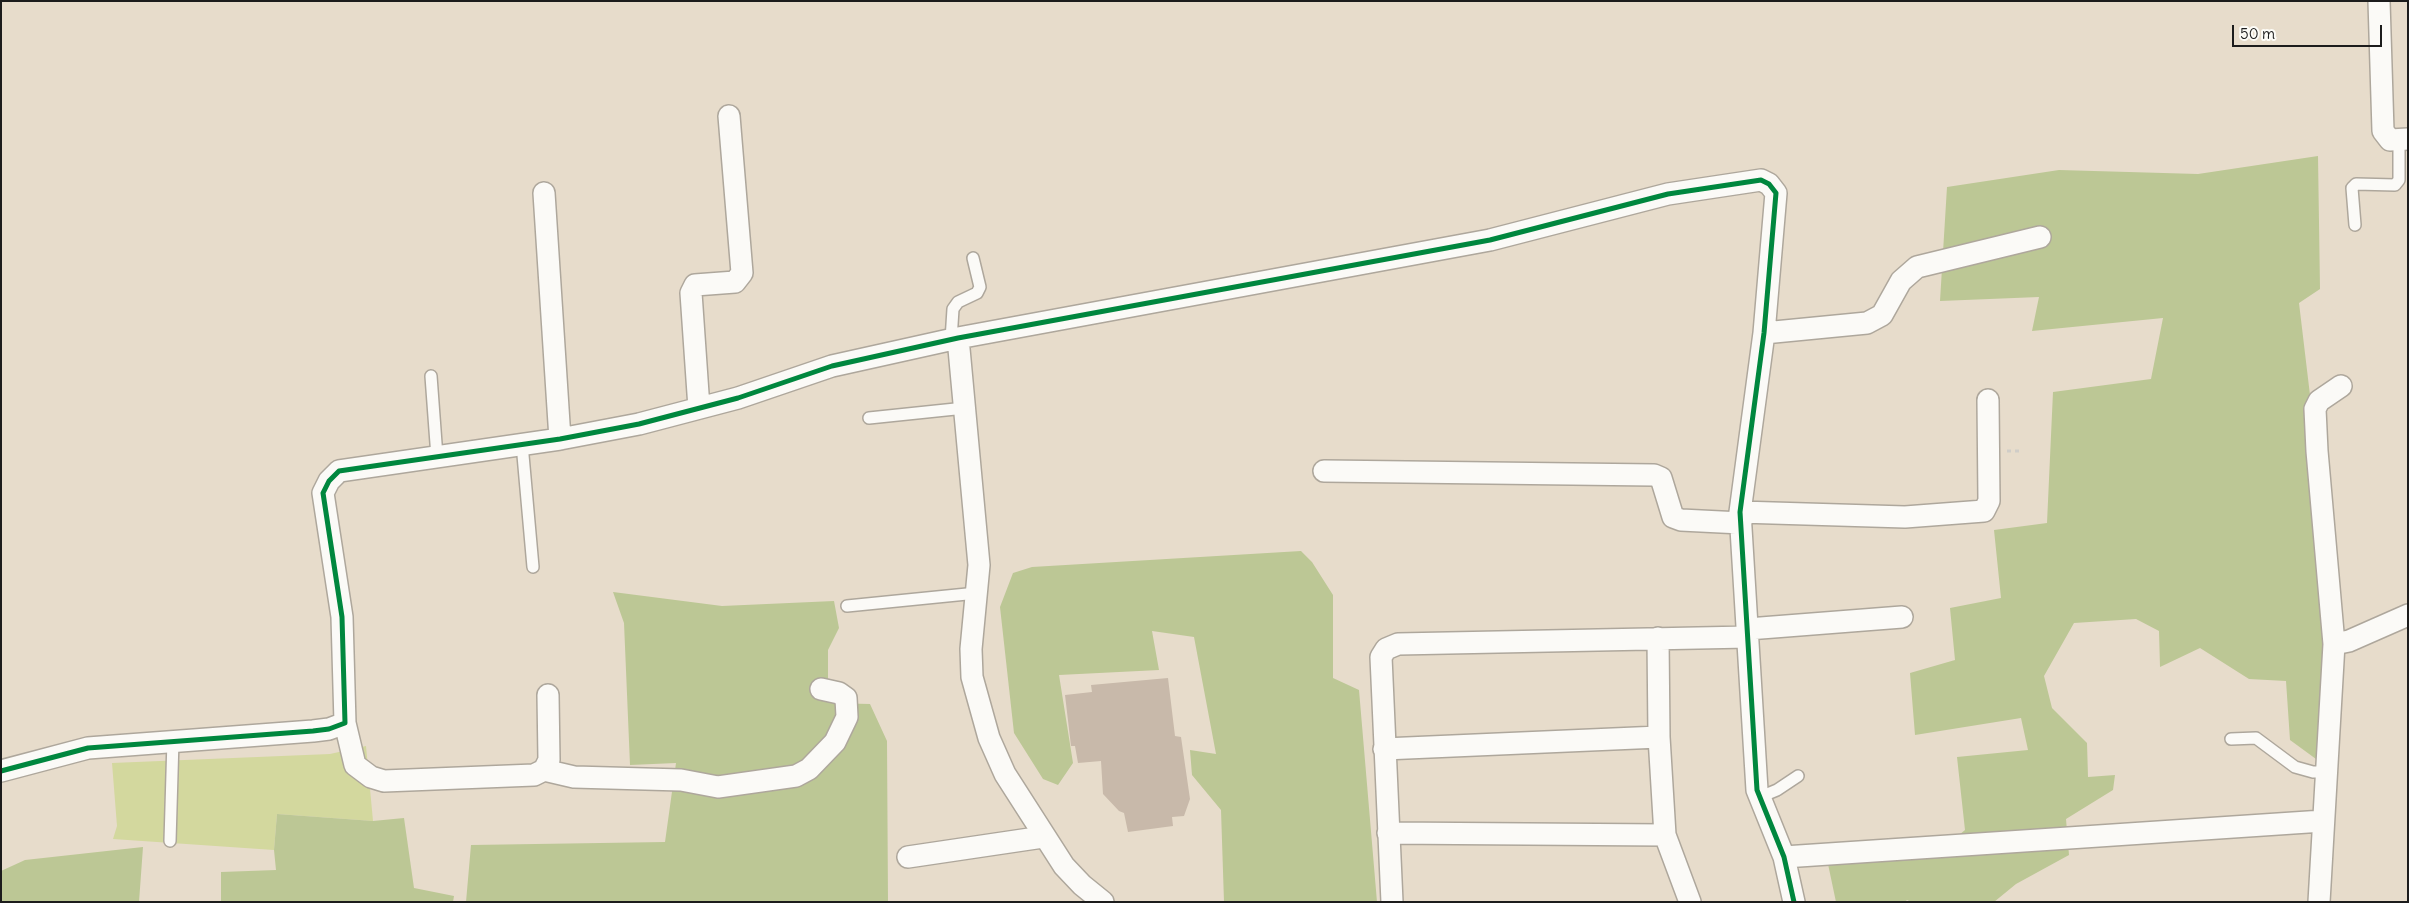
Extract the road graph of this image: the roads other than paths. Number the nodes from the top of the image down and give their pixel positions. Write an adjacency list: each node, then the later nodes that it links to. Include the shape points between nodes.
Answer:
1 (2379, 1): 3 (street, via 2383,131 2390,140)
2 (728, 116): 13 (street, via 742,273 734,282 695,285 691,293)
3 (2404, 139): 5 (lane, via 2399,180 2395,185 2356,184 2352,188)
4 (544, 193): 16 (street)
5 (2355, 226)
6 (2040, 237): 8 (street, via 1917,268 1901,281 1882,315 1867,323)
7 (973, 258): 9 (lane, via 980,287 977,293 958,302 953,309)
8 (1764, 333): 9 (street, via 1776,193 1761,180 1668,194 1490,240); 20 (street)
9 (954, 339): 13 (street, via 832,366); 14 (street)
10 (431, 376): 18 (lane)
11 (2341, 386): 28 (street, via 2318,401 2315,409)
12 (1988, 400): 20 (street, via 1989,501 1984,510 1905,517)
13 (699, 408): 16 (street, via 639,424)
14 (965, 408): 15 (lane); 22 (street, via 978,544)
15 (869, 418)
16 (560, 439): 17 (street)
17 (522, 444): 18 (street); 21 (lane)
18 (437, 456): 31 (street, via 339,471 329,481 324,493 342,617)
19 (1324, 471): 20 (street, via 1654,475 1661,478 1673,517 1681,520)
20 (1741, 518): 26 (street)
21 (533, 567)
22 (977, 593): 23 (lane); 44 (street, via 971,649 972,678 989,738 1005,774)
23 (847, 606)
24 (2408, 615): 28 (street, via 2349,641)
25 (1902, 617): 26 (street)
26 (1748, 633): 27 (street); 40 (street)
27 (1658, 638): 32 (street); 35 (street, via 1398,644 1386,649 1381,657)
28 (2334, 644): 38 (street)
29 (821, 689): 36 (street, via 846,698 847,717 835,742 809,769 796,776 718,787 681,780 574,777)
30 (548, 695): 36 (street, via 549,760)
31 (345, 723): 34 (street, via 313,731); 36 (street, via 355,765 371,777 384,781 534,775)
32 (1659, 737): 35 (street); 43 (street)
33 (2231, 739): 38 (lane, via 2256,738 2294,767)
34 (173, 740): 37 (street, via 88,748); 45 (lane)
35 (1384, 749): 42 (street)
36 (544, 770)
37 (1, 771)
38 (2326, 772): 41 (street)
39 (1798, 776): 40 (lane)
40 (1760, 797): 47 (street)
41 (2323, 821): 47 (street); 52 (street)
42 (1388, 833): 43 (street); 49 (street)
43 (1665, 835): 50 (street)
44 (1043, 836): 46 (street); 48 (street, via 1064,866)
45 (170, 841)
46 (908, 857)
47 (1784, 857): 51 (street)
48 (1098, 901)
49 (1392, 902)
50 (1690, 902)
51 (1794, 902)
52 (2319, 902)

